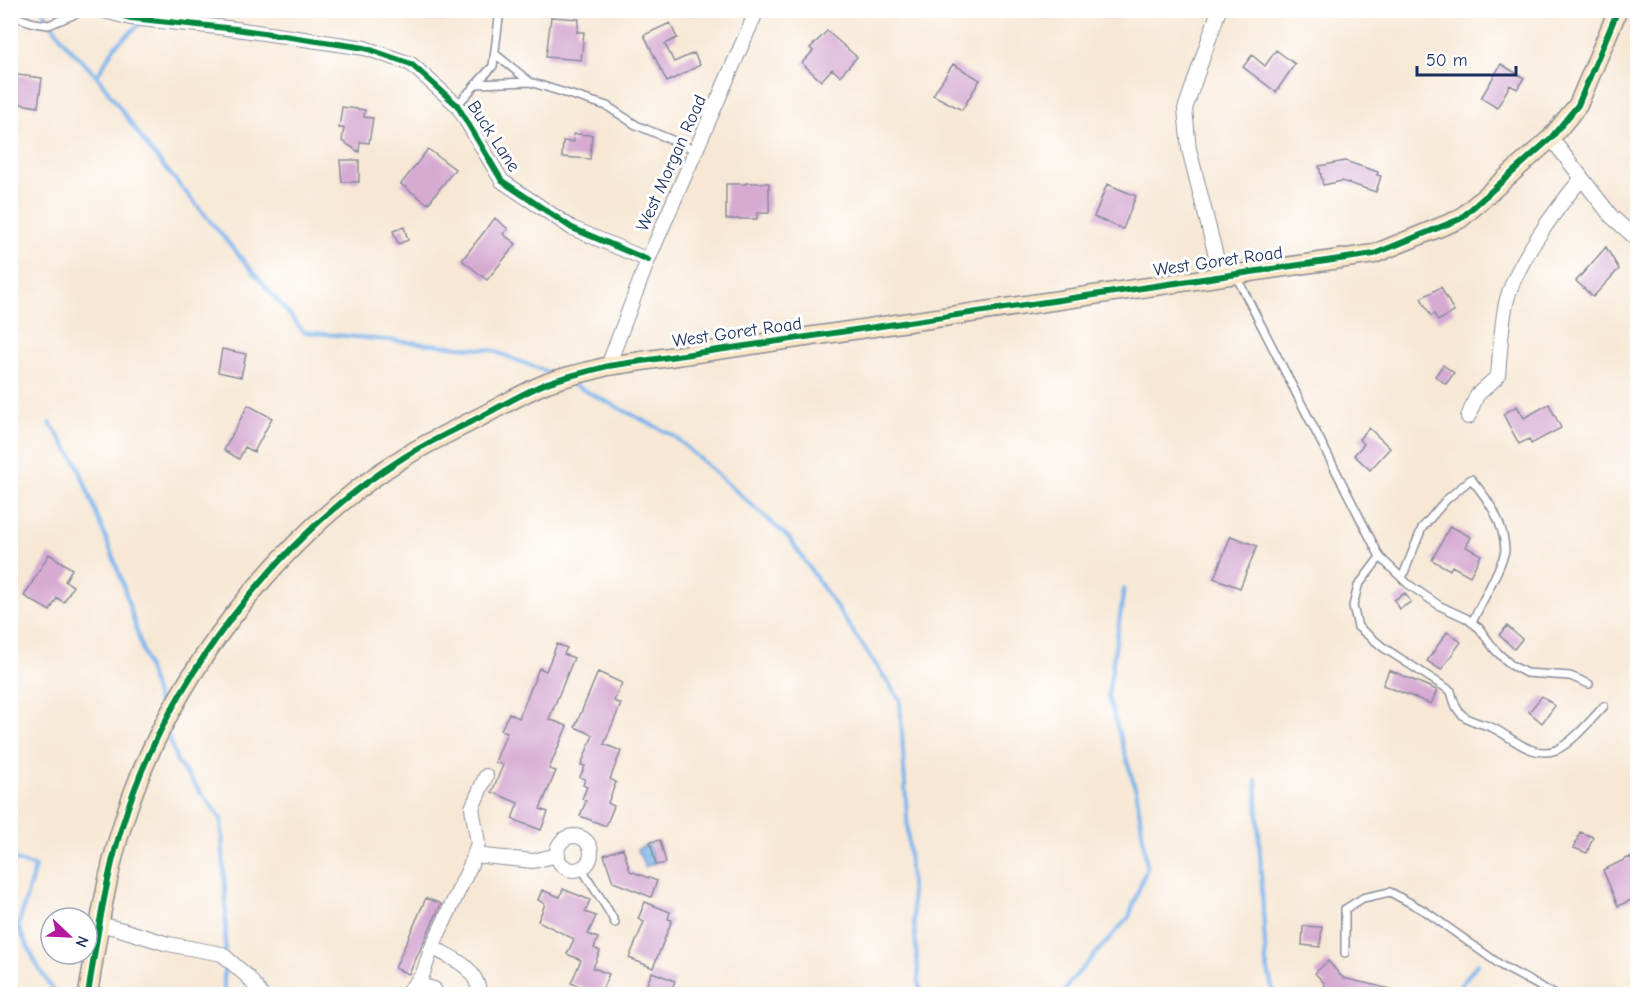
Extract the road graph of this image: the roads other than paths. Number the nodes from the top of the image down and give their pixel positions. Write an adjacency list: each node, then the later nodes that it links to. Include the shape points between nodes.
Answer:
1 (85, 10): 7 (lane, via 49,25)
2 (101, 10): 11 (street, Buck Lane, via 131,18 365,48 411,64)
3 (500, 10): 8 (lane)
4 (757, 10): 13 (street, West Morgan Road)
5 (1220, 10): 17 (street, via 1185,109 1189,149)
6 (1618, 10): 12 (street, West Goret Road, via 1578,105)
7 (10, 15)
8 (495, 54): 9 (lane); 10 (lane, via 493,66)
9 (530, 82): 10 (lane); 13 (lane, via 607,106 636,125)
10 (476, 84): 11 (lane)
11 (457, 105): 16 (street, Buck Lane, via 502,181 572,228)
12 (1551, 138): 14 (street); 17 (street, West Goret Road, via 1460,219 1374,254)
13 (696, 150): 16 (street, West Morgan Road)
14 (1582, 178): 15 (street, via 1611,216); 19 (street, via 1556,209 1518,274 1506,303 1498,376 1477,395)
15 (1638, 240)
16 (648, 260): 18 (street, West Morgan Road)
17 (1228, 275): 18 (street, West Goret Road); 20 (lane)
18 (608, 366): 30 (street, West Goret Road, via 547,383 406,456 317,524 279,562 200,661 175,702 122,826)
19 (1468, 417)
20 (1380, 557): 21 (lane); 24 (lane, via 1358,586 1353,606 1358,627 1451,691 1455,707 1466,718 1493,728 1527,749 1556,750)
21 (1402, 578): 22 (lane, via 1440,606); 22 (lane, via 1422,528 1446,500 1471,480 1488,499 1501,528 1505,552)
22 (1472, 622): 23 (lane, via 1510,665 1526,673 1570,676)
23 (1589, 684)
24 (1605, 706)
25 (486, 776): 26 (street, via 472,808 477,843)
26 (474, 855): 27 (street, via 533,861); 31 (street)
27 (558, 855): 28 (street, via 567,868); 28 (street, via 564,840 574,836 585,840 591,855)
28 (582, 868): 29 (lane)
29 (615, 923)
30 (99, 924): 36 (street, via 168,944 222,954)
31 (432, 947): 34 (street, via 422,976); 38 (street, via 469,968)
32 (1345, 953): 39 (lane, via 1345,909 1363,898 1390,892 1425,911 1502,966)
33 (92, 966): 35 (street, West Goret Road)
34 (411, 989): 37 (street, via 434,989)
35 (88, 994)
36 (261, 994)
37 (436, 994)
38 (480, 994)
39 (1554, 994)

